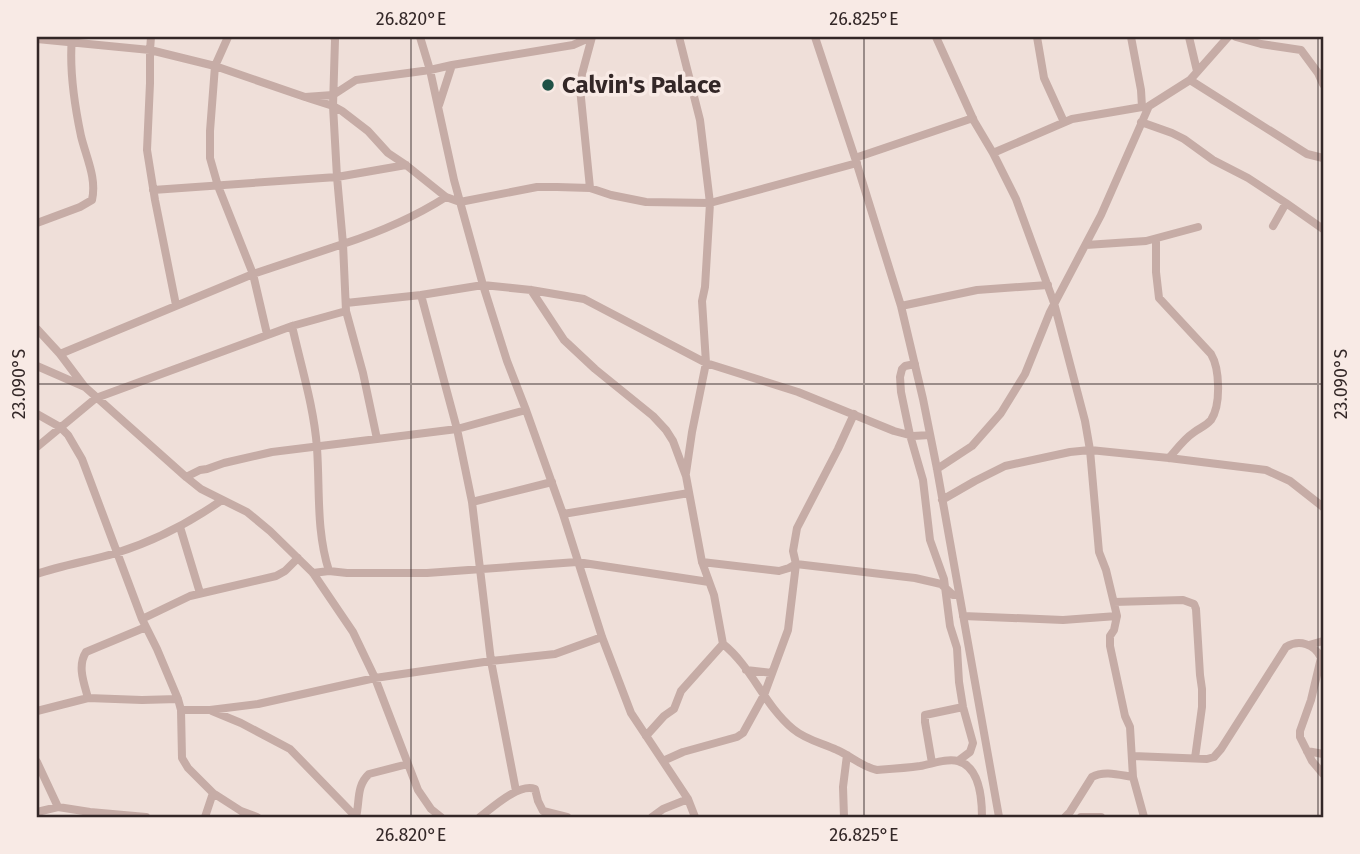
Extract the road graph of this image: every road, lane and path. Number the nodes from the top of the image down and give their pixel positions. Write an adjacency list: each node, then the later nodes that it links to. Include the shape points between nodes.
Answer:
1 (151, 37): 16 (street)
2 (228, 37): 18 (street)
3 (334, 37): 23 (street)
4 (420, 37): 19 (street)
5 (592, 37): 17 (street, via 573,45); 37 (street, via 580,88)
6 (679, 37): 41 (street, via 700,120)
7 (815, 37): 33 (street)
8 (936, 37): 28 (street)
9 (1037, 37): 29 (street, via 1045,78)
10 (1131, 37): 26 (street)
11 (1189, 37): 20 (street)
12 (1228, 37): 20 (street)
13 (1236, 37): 22 (street, via 1301,50)
14 (37, 39): 15 (street)
15 (72, 39): 16 (street); 43 (street, via 73,99 94,190 92,200 80,208)
16 (150, 50): 18 (street); 38 (street, via 147,150)
17 (452, 65): 19 (street); 27 (street)
18 (215, 66): 24 (street); 36 (street, via 210,158)
19 (430, 70): 23 (street, via 356,80); 27 (street)
20 (1198, 71): 21 (street)
21 (1190, 80): 26 (street); 32 (street, via 1307,154)
22 (1323, 84)
23 (333, 95): 24 (street); 25 (street)
24 (305, 97): 25 (street)
25 (333, 106): 34 (street); 35 (street)
26 (1146, 107): 29 (street); 30 (street)
27 (438, 108): 40 (street)
28 (973, 118): 31 (street); 33 (street)
29 (1064, 122): 31 (street)
30 (1141, 122): 42 (street, via 1184,139); 49 (street)
31 (993, 153): 52 (street, via 1016,199)
32 (1323, 159)
33 (856, 160): 41 (street); 57 (street)
34 (406, 165): 35 (street); 39 (street)
35 (337, 177): 36 (street); 48 (street)
36 (218, 186): 38 (street); 50 (street)
37 (590, 188): 40 (street, via 537,187); 41 (street, via 637,201)
38 (153, 190): 56 (street)
39 (446, 197): 40 (street); 48 (street, via 404,221)
40 (460, 201): 51 (street)
41 (710, 203): 63 (street, via 702,301)
42 (1286, 203): 44 (street); 45 (street)
43 (37, 223)
44 (1322, 225)
45 (1273, 226)
46 (1198, 227): 47 (street)
47 (1156, 240): 49 (street); 79 (street, via 1159,298 1211,354 1218,372 1216,409 1210,420)
48 (343, 244): 50 (street); 58 (street)
49 (1086, 245): 55 (street)
50 (253, 274): 56 (street); 61 (street)
51 (484, 285): 53 (street); 54 (street); 68 (street)
52 (1048, 285): 55 (street); 57 (street, via 977,290)
53 (531, 290): 63 (street, via 591,302); 81 (street, via 564,340 666,430)
54 (421, 295): 58 (street); 72 (street)
55 (1054, 303): 78 (street); 80 (street, via 1025,374 1001,413 972,446)
56 (176, 305): 62 (street)
57 (901, 306): 64 (street)
58 (346, 307): 59 (street); 75 (street)
59 (292, 326): 61 (street); 76 (street)
60 (37, 331): 62 (street)
61 (267, 334): 67 (street)
62 (60, 354): 66 (street)
63 (706, 363): 70 (street); 81 (street)
64 (915, 365): 73 (street, via 905,366 900,377); 74 (street)
65 (37, 366): 66 (street)
66 (85, 387): 67 (street)
67 (96, 398): 71 (street); 82 (street)
68 (526, 410): 72 (street); 83 (street)
69 (37, 414): 71 (street)
70 (853, 415): 73 (street); 95 (street, via 797,528)
71 (60, 427): 77 (street); 91 (street, via 82,459)
72 (457, 429): 75 (street); 87 (street)
73 (910, 435): 74 (street); 101 (street, via 923,480 930,540)
74 (930, 435): 80 (street)
75 (377, 439): 76 (street)
76 (317, 445): 82 (street, via 245,457); 98 (street, via 320,531)
77 (37, 447)
78 (1090, 450): 79 (street); 86 (street, via 1005,466); 104 (street, via 1099,552)
79 (1169, 457): 88 (street, via 1266,470 1290,481)
80 (937, 469): 86 (street)
81 (686, 476): 84 (street)
82 (186, 477): 85 (street)
83 (552, 482): 87 (street); 89 (street)
84 (689, 494): 89 (street); 94 (street)
85 (222, 500): 90 (street); 92 (street, via 247,512)
86 (942, 500): 103 (street)
87 (472, 502): 96 (street)
88 (1323, 508)
89 (563, 514): 93 (street)
90 (180, 527): 91 (street); 102 (street)
91 (117, 553): 97 (street); 107 (street)
92 (298, 558): 99 (street); 102 (street, via 276,576)
93 (578, 562): 96 (street); 100 (street); 108 (street)
94 (702, 562): 95 (street, via 779,571); 100 (street)
95 (796, 564): 101 (street, via 915,578); 114 (street, via 788,630)
96 (479, 569): 98 (street, via 413,574); 112 (street)
97 (37, 572)
98 (328, 572): 99 (street)
99 (313, 573): 115 (street, via 353,632)
100 (709, 582): 110 (street)
101 (945, 587): 103 (street); 119 (street)
102 (200, 593): 107 (street)
103 (959, 595): 106 (street)
104 (1114, 602): 105 (street); 128 (street, via 1183,600 1194,604 1202,690)
105 (1117, 616): 106 (street, via 1063,620); 127 (street, via 1110,646)
106 (964, 617): 151 (street)
107 (144, 623): 117 (street, via 83,656 81,670); 118 (street)
108 (602, 637): 112 (street, via 555,654); 123 (street, via 631,713)
109 (1323, 641): 111 (street)
110 (723, 644): 113 (street); 123 (street, via 681,691 674,709)
111 (1309, 645): 124 (street, via 1319,653 1321,662 1300,731); 128 (street, via 1293,642 1286,647 1221,749 1214,757)
112 (491, 661): 115 (street); 136 (street)
113 (747, 670): 114 (street); 116 (street)
114 (772, 673): 116 (street)
115 (375, 678): 121 (street); 133 (street)
116 (764, 695): 126 (street, via 792,728); 129 (street, via 737,737)
117 (88, 698): 118 (street); 122 (street)
118 (178, 699): 120 (street)
119 (963, 707): 130 (street, via 972,748); 132 (street, via 925,715)
120 (181, 710): 121 (street); 137 (street, via 183,758)
121 (210, 710): 133 (street, via 290,749 356,817 365,778)
122 (37, 711)
123 (646, 736): 129 (street)
124 (1307, 751): 125 (street); 134 (street)
125 (1323, 754)
126 (847, 755): 132 (street, via 877,770); 149 (street)
127 (1133, 755): 128 (street); 135 (street)
128 (1195, 758)
129 (663, 761): 138 (street)
130 (958, 761): 132 (street); 150 (street, via 978,784)
131 (37, 762): 139 (street)
132 (932, 763)
133 (408, 764): 144 (street, via 424,800)
134 (1323, 774)
135 (1133, 777): 152 (street, via 1096,774); 155 (street)
136 (516, 791): 145 (street); 146 (street, via 533,787 543,811)
137 (213, 793): 142 (street); 143 (street)
138 (688, 799): 147 (street); 148 (street)
139 (58, 807): 140 (street); 141 (street)
140 (37, 812)
141 (146, 817)
142 (205, 817)
143 (257, 817)
144 (441, 817)
145 (480, 817)
146 (568, 817)
147 (652, 817)
148 (695, 817)
149 (844, 817)
150 (982, 817)
151 (999, 817)
152 (1065, 817)
153 (1081, 817): 154 (street)
154 (1101, 817)
155 (1142, 817)

